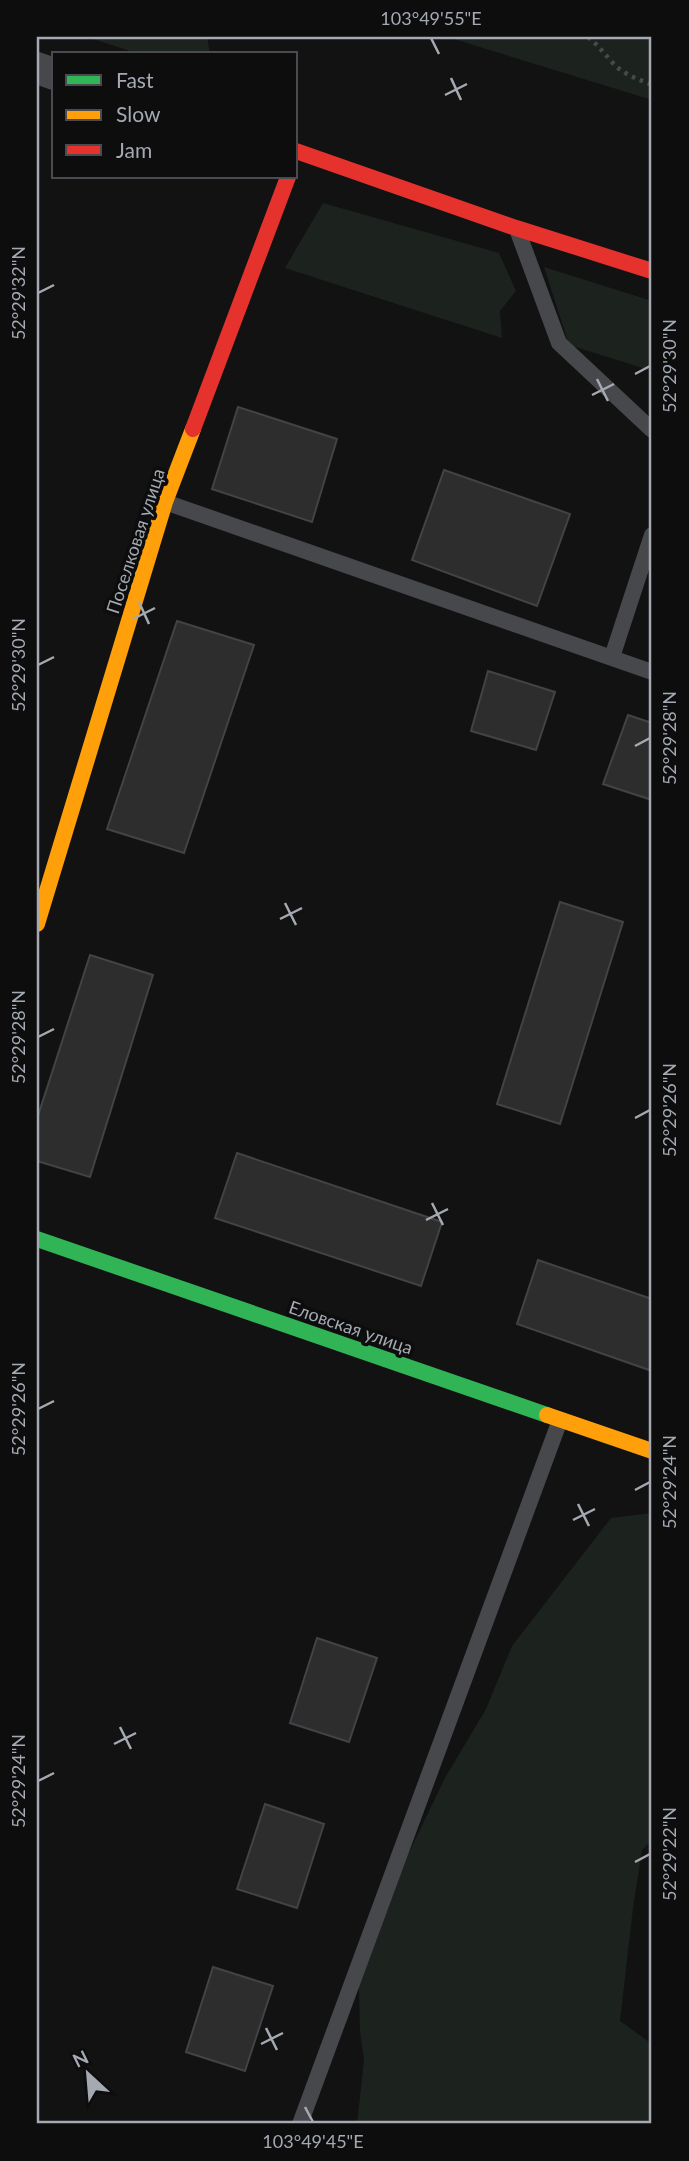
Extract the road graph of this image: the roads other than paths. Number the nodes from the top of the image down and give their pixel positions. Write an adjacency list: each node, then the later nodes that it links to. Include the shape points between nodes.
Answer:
1 (298, 154): 3 (street)
2 (288, 178): 6 (street, Поселковая улица)
3 (516, 228): 4 (street); 5 (lane, via 559,343)
4 (652, 271)
5 (652, 430)
6 (165, 502): 8 (lane); 10 (street, Поселковая улица)
7 (652, 535): 8 (lane)
8 (612, 657): 9 (lane)
9 (652, 672)
10 (37, 923)
11 (37, 1240): 12 (street, Еловская улица)
12 (560, 1420): 13 (street, Еловская улица); 14 (lane)
13 (652, 1451)
14 (300, 2124)

